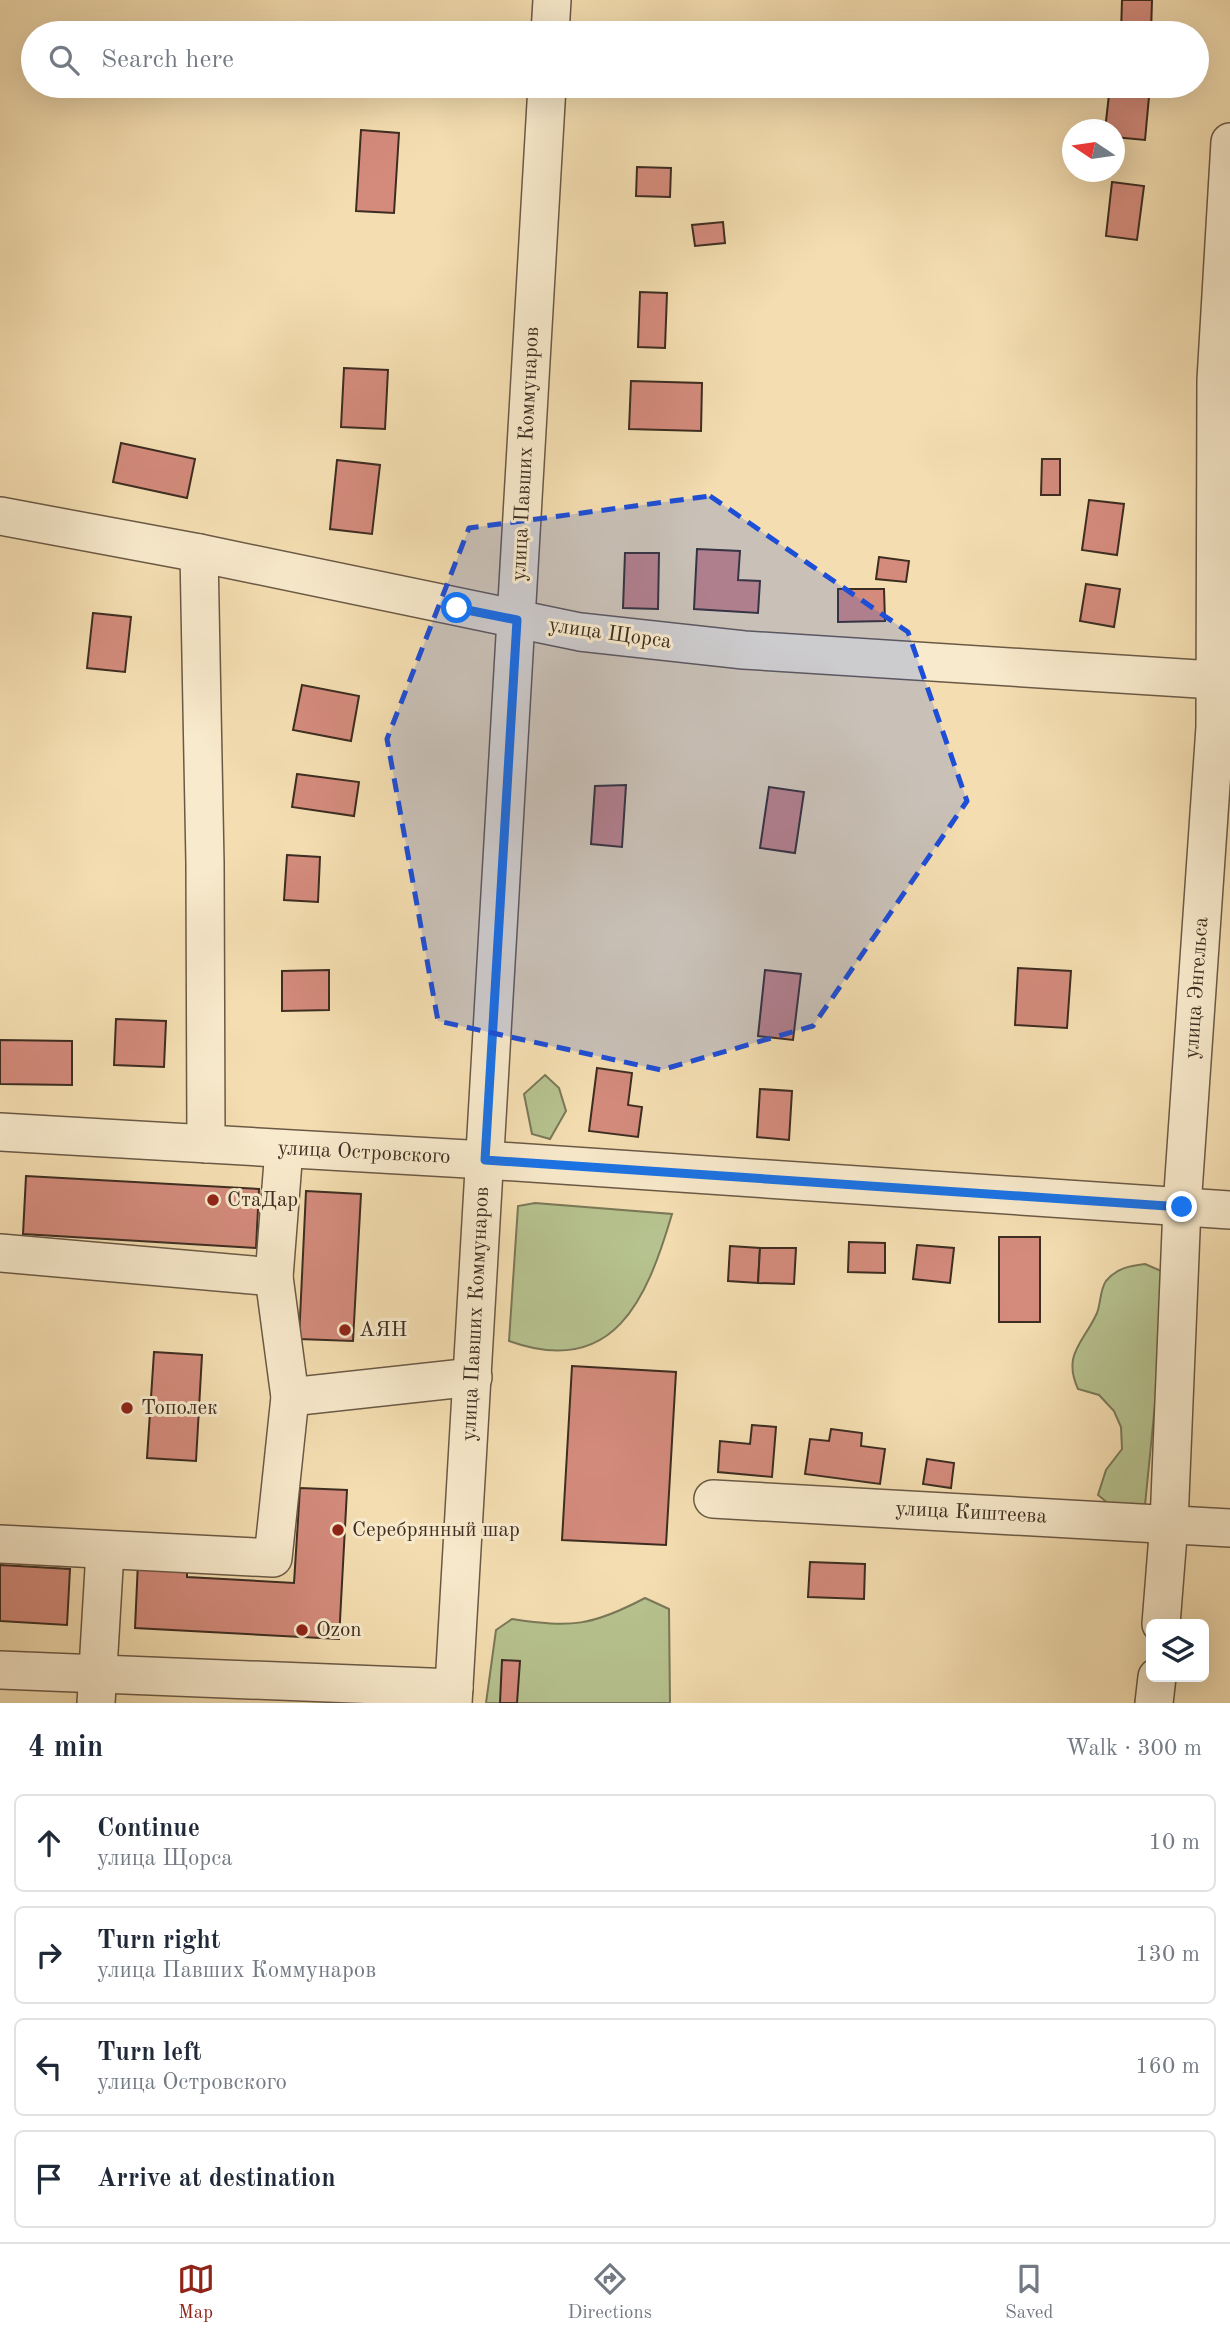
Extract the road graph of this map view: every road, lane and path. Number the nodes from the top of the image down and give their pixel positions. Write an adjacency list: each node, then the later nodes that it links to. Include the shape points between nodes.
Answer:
1 (552, 0): 2 (street)
2 (551, 21)
3 (546, 98): 7 (street, улица Павших Коммунаров)
4 (1230, 142): 8 (street, улица Энгельса, via 1216,380)
5 (0, 516): 6 (street, улица Щорса)
6 (199, 553): 7 (street, улица Щорса); 10 (street)
7 (517, 620): 8 (street, улица Щорса, via 580,632 744,650); 12 (street, улица Павших Коммунаров)
8 (1224, 681): 13 (street, улица Энгельса)
9 (0, 1134): 10 (street, улица Островского)
10 (206, 1144): 11 (street, улица Островского)
11 (284, 1149): 12 (street, улица Островского); 16 (street)
12 (485, 1160): 13 (street, улица Островского); 17 (street, улица Павших Коммунаров)
13 (1182, 1207): 14 (street, улица Островского); 20 (street, улица Энгельса)
14 (1230, 1210)
15 (0, 1253): 16 (street)
16 (274, 1277): 18 (street)
17 (474, 1377): 18 (street); 28 (street, улица Павших Коммунаров)
18 (290, 1397): 23 (street, via 273,1558)
19 (713, 1500): 20 (street, улица Киштеева)
20 (1169, 1523): 21 (street, улица Киштеева); 24 (street, улица Энгельса)
21 (1230, 1528)
22 (0, 1544): 23 (street)
23 (105, 1551): 27 (street)
24 (1161, 1619)
25 (0, 1670): 27 (street)
26 (1156, 1682): 29 (street)
27 (97, 1689): 28 (street)
28 (453, 1695)
29 (1154, 1703)

